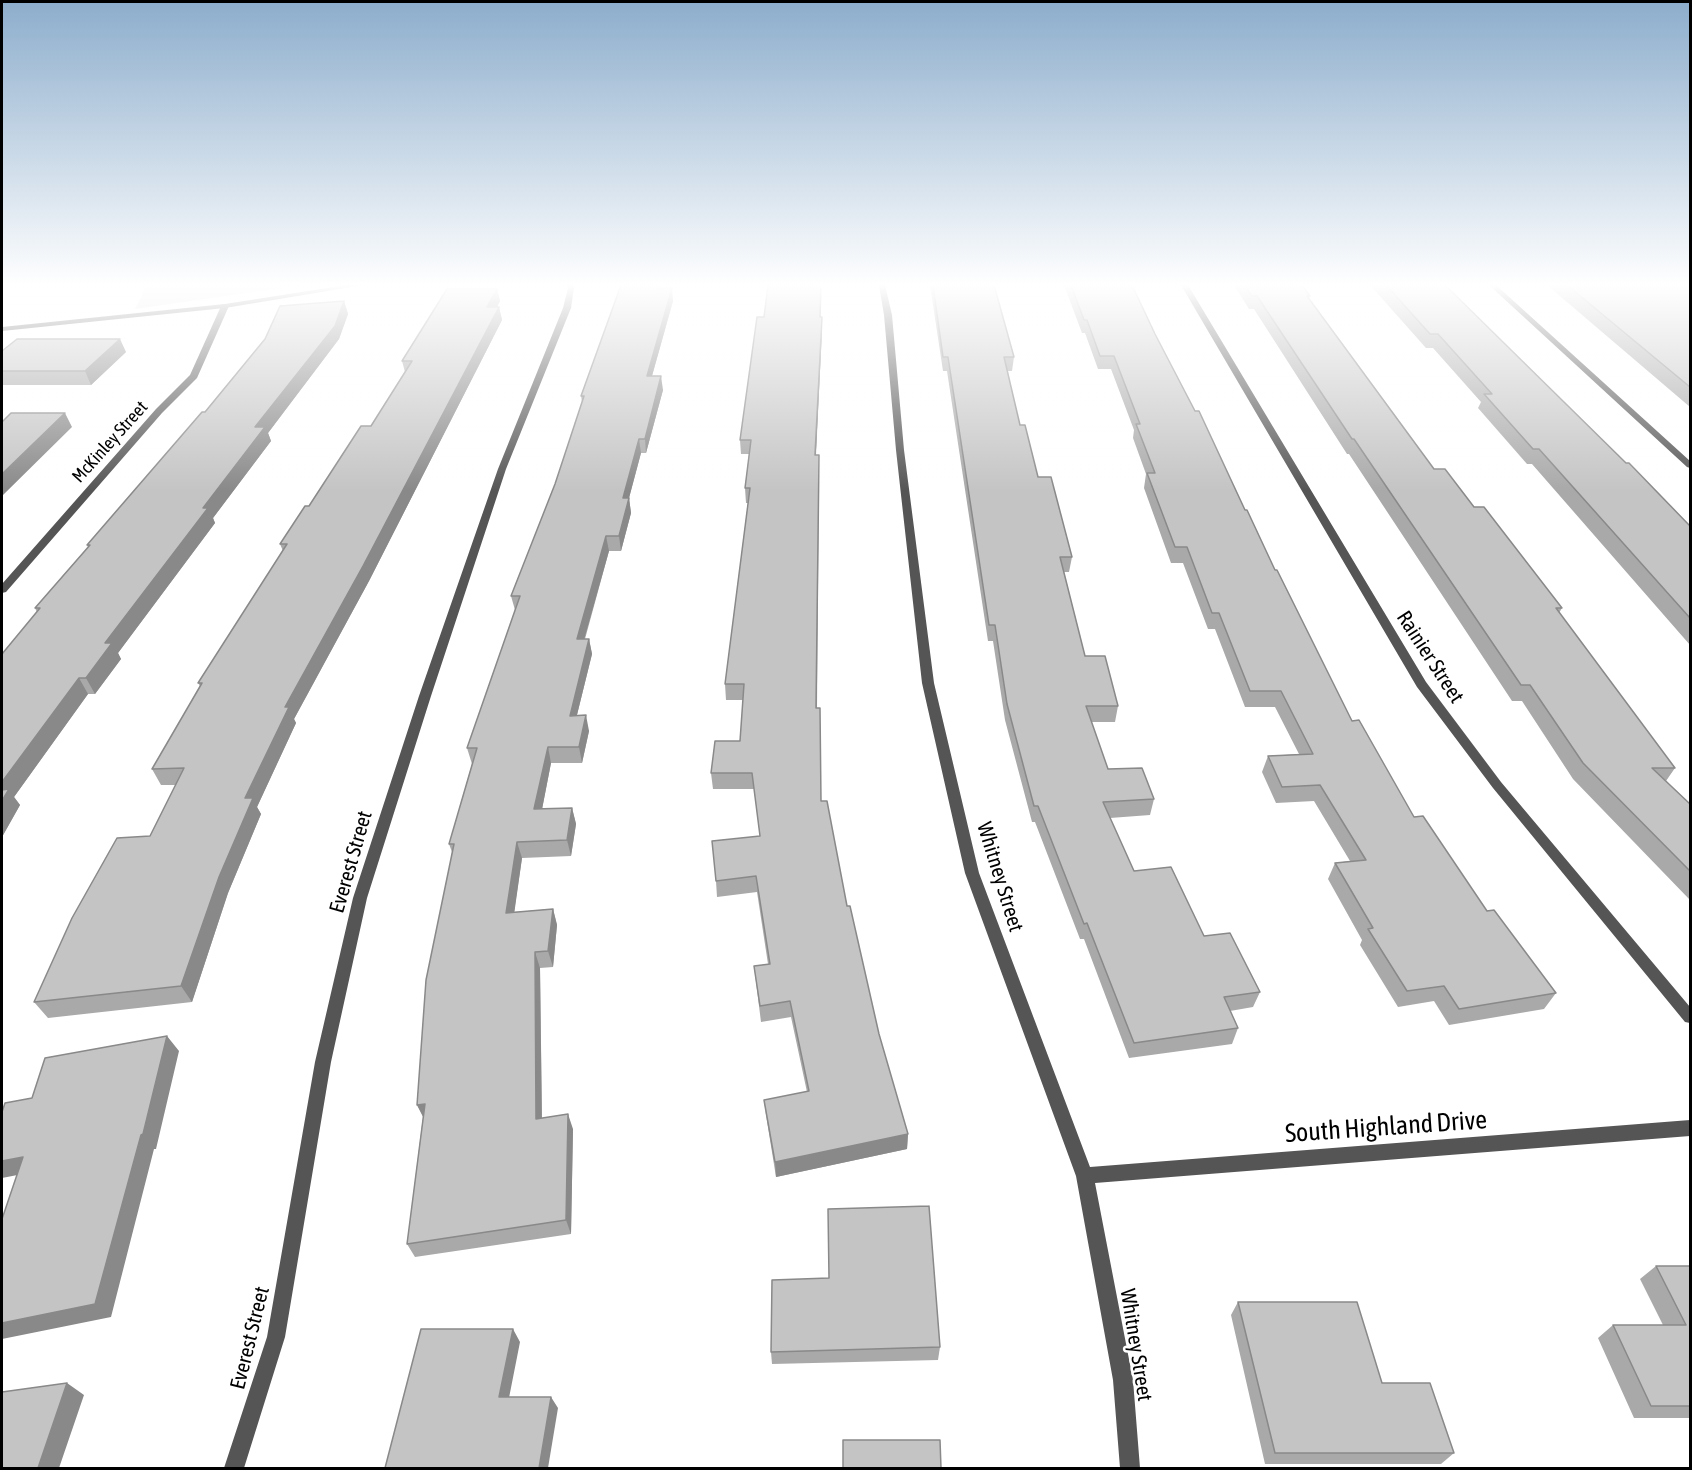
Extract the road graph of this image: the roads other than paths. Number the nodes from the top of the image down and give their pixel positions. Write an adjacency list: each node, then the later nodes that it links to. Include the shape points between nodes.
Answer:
1 (204, 354): 7 (street, McKinley Street, via 194,376)
2 (549, 354): 11 (street, Everest Street, via 502,469 360,898 323,1062 276,1337)
3 (891, 354): 10 (street, Whitney Street, via 931,694 972,873)
4 (1225, 354): 8 (street, Rainier Street, via 1421,684 1497,785)
5 (1567, 354): 6 (street)
6 (1690, 465)
7 (2, 590)
8 (1690, 1017)
9 (1690, 1128): 10 (street, South Highland Drive)
10 (1085, 1176): 12 (street, Whitney Street, via 1124,1380)
11 (234, 1468)
12 (1130, 1468)

